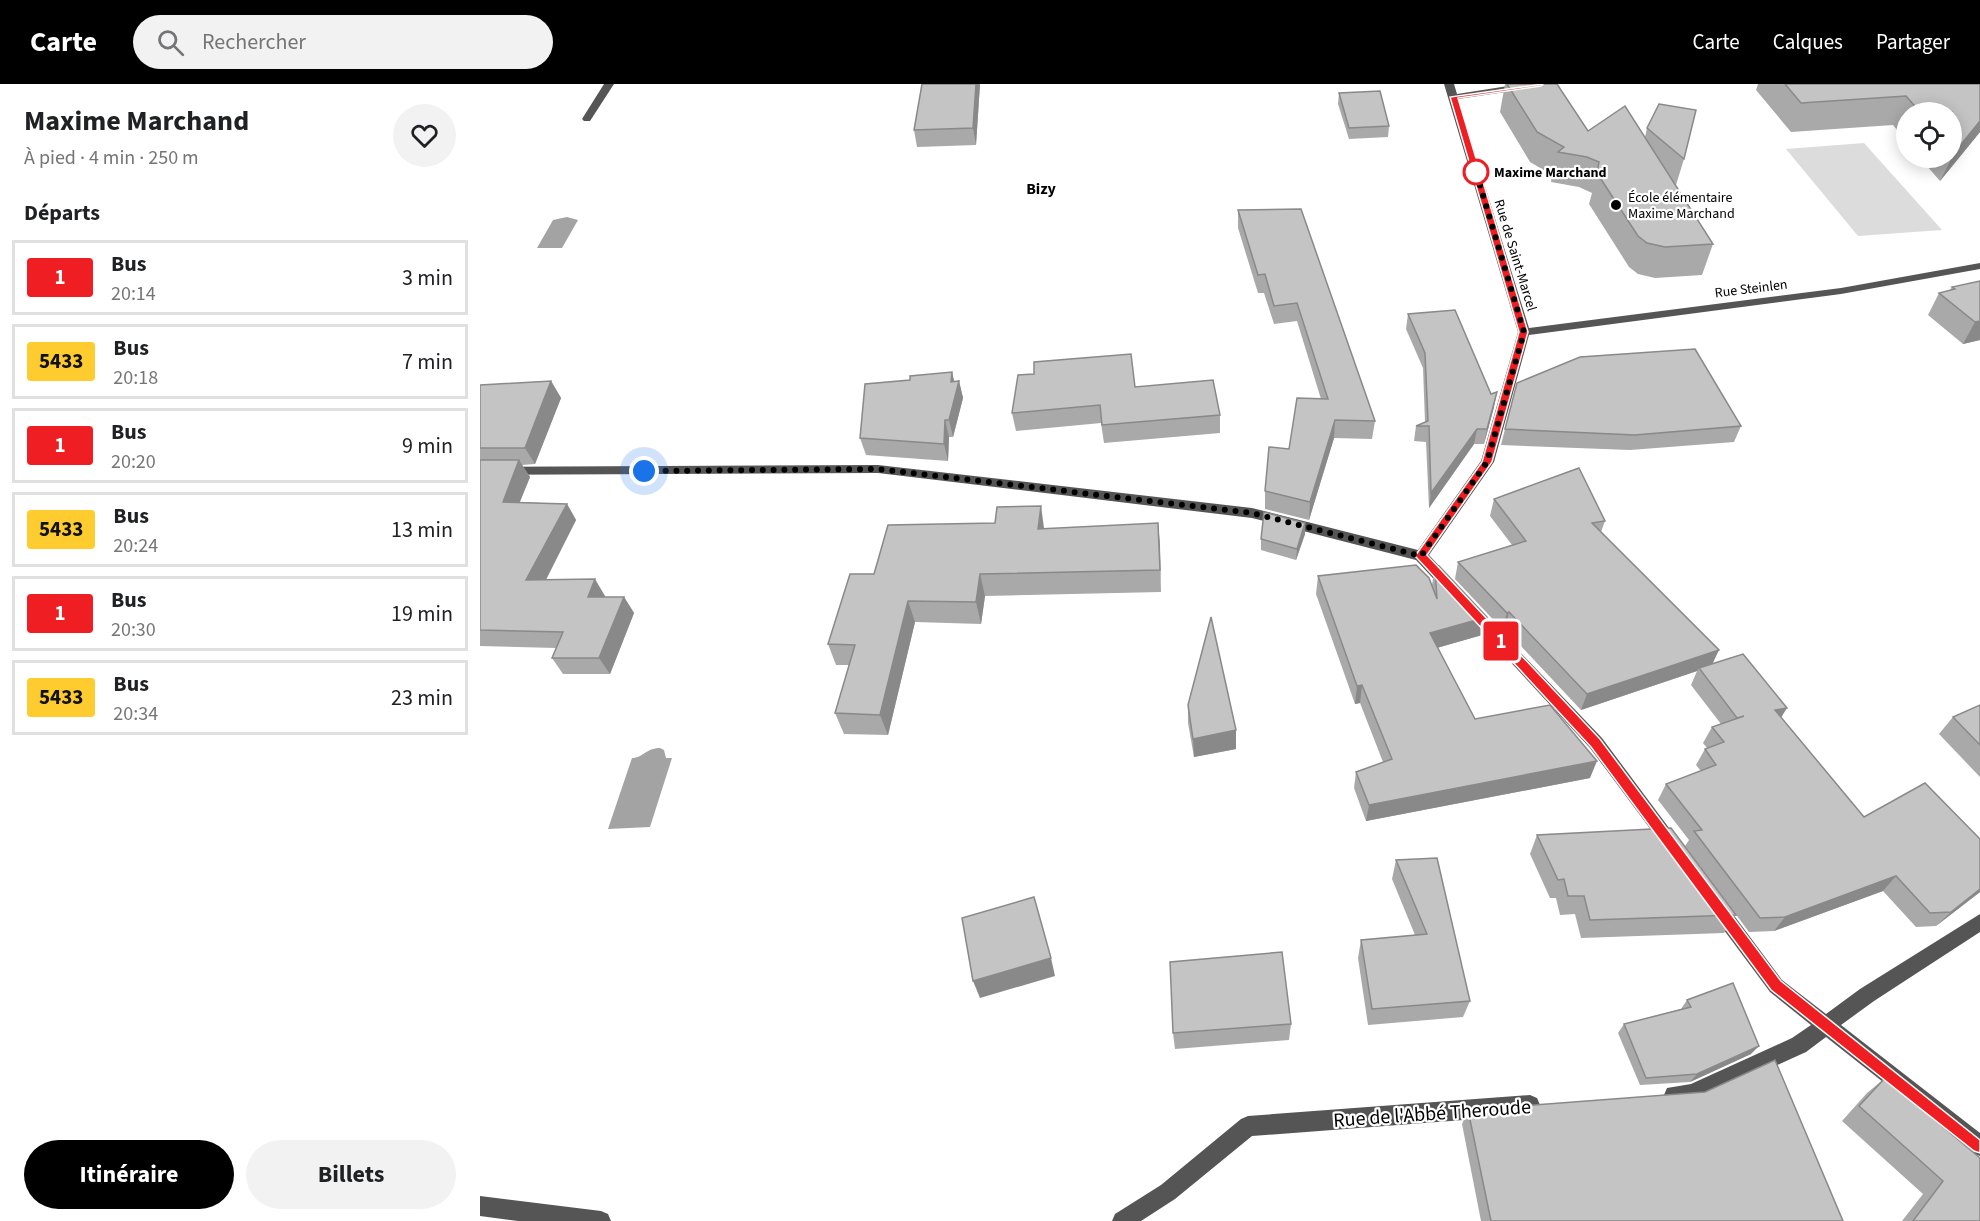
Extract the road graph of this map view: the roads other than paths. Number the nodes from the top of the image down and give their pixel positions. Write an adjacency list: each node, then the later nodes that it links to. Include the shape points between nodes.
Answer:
1 (609, 84): 5 (street)
2 (1449, 84): 4 (street, Rue de Saint-Marcel)
3 (1540, 84): 4 (street)
4 (1453, 97): 7 (street, Rue de Saint-Marcel)
5 (588, 119)
6 (1980, 266): 7 (street, Rue Steinlen, via 1841,291)
7 (1524, 332): 9 (street, Rue de Saint-Marcel, via 1487,462)
8 (480, 471): 9 (street, via 878,469 1252,513)
9 (1421, 556): 10 (street, via 1596,743)
10 (1679, 855)
11 (1707, 892): 13 (street, via 1776,986)
12 (1980, 922): 13 (street)
13 (1828, 1024): 14 (street, via 1799,1044 1692,1094); 16 (street)
14 (1657, 1096)
15 (1552, 1104): 19 (street, Rue de l'Abbé Theroude, via 1248,1126 1168,1192)
16 (1980, 1146)
17 (480, 1206): 18 (street)
18 (601, 1221)
19 (1122, 1221)

